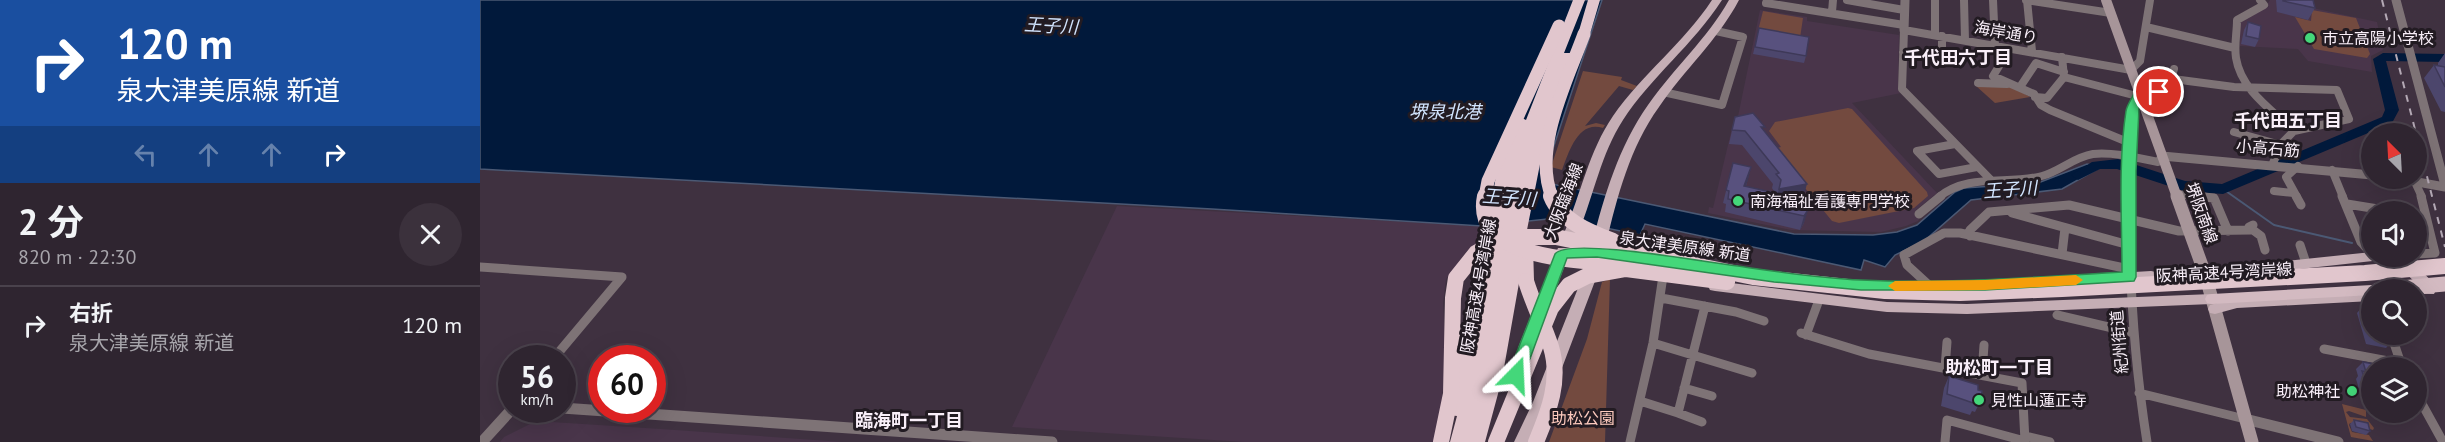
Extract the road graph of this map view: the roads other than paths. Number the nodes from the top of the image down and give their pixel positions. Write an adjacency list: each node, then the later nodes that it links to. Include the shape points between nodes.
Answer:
1 (1574, 0): 36 (highway, bridge)
2 (1579, 0): 133 (highway, 阪神高速4号湾岸線, via 1520,159 1487,344)
3 (1592, 0): 51 (highway, 阪神高速4号湾岸線); 95 (highway, bridge, via 1545,156 1544,179 1553,202 1576,223 1612,240)
4 (1717, 0): 80 (main road, 大阪臨海線, via 1697,31 1607,136)
5 (1734, 0): 25 (main road)
6 (1833, 0): 21 (street)
7 (1847, 0): 20 (street)
8 (1905, 0): 20 (street)
9 (1935, 0): 26 (street)
10 (1964, 0): 27 (street)
11 (1993, 0): 28 (street)
12 (2027, 0): 22 (street); 30 (street)
13 (2106, 0): 22 (main road, 堺阪南線)
14 (2150, 0): 23 (street)
15 (2260, 0): 29 (street, via 2264,5 2237,20)
16 (2396, 0): 61 (street)
17 (1776, 2): 18 (street, 海岸通り); 19 (street, 海岸通り)
18 (1766, 3)
19 (1802, 4): 21 (street, 海岸通り)
20 (1904, 10): 24 (street)
21 (1832, 12): 24 (street, 海岸通り)
22 (2111, 13): 35 (main road, 堺阪南線)
23 (2146, 27): 29 (street); 35 (street, via 2140,61)
24 (1904, 28): 26 (street, 海岸通り); 31 (street)
25 (1716, 31): 42 (main road); 42 (street, via 1743,37 1722,105)
26 (1938, 36): 27 (street, 海岸通り); 31 (street, via 1942,58)
27 (1965, 40): 28 (street, 海岸通り)
28 (1995, 45): 30 (street, 海岸通り)
29 (2235, 48): 41 (street, via 2239,73)
30 (2032, 51): 33 (street, 海岸通り)
31 (1903, 52): 48 (street, via 1902,89)
32 (2000, 55): 40 (street, via 2001,63 1993,76)
33 (2062, 57): 35 (street, 海岸通り); 37 (street)
34 (2174, 69): 38 (street)
35 (2131, 70): 43 (main road, 堺阪南線)
36 (1539, 71): 95 (highway, bridge, via 1482,197 1484,218 1492,232 1532,253); 132 (highway, bridge, via 1503,176 1478,317)
37 (2064, 74): 40 (street, via 2036,63); 43 (street); 44 (street, via 2047,98)
38 (2173, 79): 41 (street); 43 (street, via 2159,92)
39 (1978, 83): 40 (street)
40 (2017, 86): 44 (street)
41 (2250, 88): 45 (street); 45 (street, via 2337,90 2344,99 2349,119)
42 (1663, 92): 79 (main road, via 1631,143)
43 (2137, 96): 47 (street, 紀州街道); 50 (main road, 堺阪南線)
44 (2036, 97): 47 (street, via 2050,110)
45 (2294, 131): 49 (street)
46 (2234, 132): 49 (street)
47 (2130, 143): 52 (street, 紀州街道)
48 (1954, 144): 54 (street); 54 (street, via 1917,151 1939,174)
49 (2281, 145): 53 (street)
50 (2162, 156): 52 (street, via 2158,162); 53 (street, 小高石筋); 60 (main road, 堺阪南線)
51 (1533, 159): 134 (highway, 阪神高速4号湾岸線, bridge, via 1501,343); 138 (highway, bridge, via 1525,242 1526,281 1556,371 1553,398)
52 (2129, 163): 58 (street, via 2095,154 2042,177); 70 (street, 紀州街道)
53 (2273, 163): 55 (street, 小高石筋)
54 (1977, 166): 58 (street)
55 (2298, 166): 56 (street, 小高石筋); 64 (street, via 2286,177)
56 (2332, 170): 57 (street, 小高石筋); 65 (street)
57 (2361, 174)
58 (1991, 180): 69 (street, via 1949,189)
59 (2427, 184): 61 (street)
60 (2173, 186): 72 (main road, 堺阪南線); 73 (street, via 2214,198)
61 (2445, 186)
62 (2418, 189): 84 (street)
63 (2274, 191): 64 (street)
64 (2294, 193): 66 (street)
65 (2347, 204): 67 (street); 75 (street)
66 (2301, 205)
67 (2361, 206)
68 (2006, 211): 70 (street, via 2069,205); 71 (street); 74 (street, via 1989,212 1970,230)
69 (1919, 214)
70 (2129, 220): 72 (street); 76 (street, 紀州街道)
71 (2065, 228): 76 (street); 81 (street)
72 (2188, 231): 73 (street); 91 (main road, 堺阪南線)
73 (2228, 231): 78 (street, via 2252,228 2261,236)
74 (1971, 236): 81 (street); 98 (street, via 1944,232 1904,255 1907,265)
75 (2361, 242)
76 (2129, 245): 90 (street, 紀州街道)
77 (2300, 246): 85 (street)
78 (2265, 250)
79 (1597, 252): 80 (main road, 泉大津美原線 新道); 88 (main road); 98 (main road, 泉大津美原線 新道, via 1774,277)
80 (1562, 254): 88 (main road, 泉大津美原線 新道); 135 (main road, 大阪臨海線)
81 (2062, 254): 90 (street)
82 (2427, 256): 84 (street)
83 (2361, 257): 85 (main road, 泉大津美原線 新道)
84 (2442, 259): 89 (highway); 95 (highway, 阪神高速4号湾岸線, bridge, via 2298,277 1960,293)
85 (2306, 263): 89 (main road, 泉大津美原線 新道)
86 (480, 267): 111 (street, via 622,277)
87 (2408, 267): 94 (main road)
88 (1593, 268): 92 (main road, 泉大津美原線 新道); 137 (main road)
89 (2236, 272): 91 (main road, 泉大津美原線 新道)
90 (2129, 273): 91 (main road, 泉大津美原線 新道); 98 (main road, 泉大津美原線 新道); 103 (street, 紀州街道)
91 (2205, 274): 104 (main road, 堺阪南線)
92 (1663, 276): 101 (street); 102 (main road, 泉大津美原線 新道)
93 (2445, 276): 95 (highway, 阪神高速4号湾岸線, via 1963,302 1854,298)
94 (2420, 279)
95 (1753, 281): 132 (highway, bridge, via 1556,237 1517,237 1485,247 1461,269 1453,288 1452,383); 136 (highway, bridge, via 1626,269 1578,280 1562,292 1551,308)
96 (2445, 284): 97 (highway, bridge)
97 (2427, 286)
98 (1931, 287)
99 (2361, 291): 104 (highway, via 2236,298)
100 (2361, 297): 104 (main road, 泉大津美原線 新道)
101 (1661, 298): 105 (street); 110 (street)
102 (1819, 300): 103 (main road, 泉大津美原線 新道, via 1967,309); 116 (street, via 1803,334 1869,354)
103 (2131, 303): 104 (main road, 泉大津美原線 新道); 108 (street, 紀州街道)
104 (2214, 304): 126 (main road, 堺阪南線)
105 (1705, 306): 107 (street); 114 (street)
106 (2057, 315): 108 (street)
107 (1764, 321)
108 (2134, 333): 120 (street, 紀州街道)
109 (1947, 342): 116 (street)
110 (1653, 343): 114 (street); 122 (street)
111 (565, 345)
112 (1984, 345): 118 (street)
113 (2324, 349): 115 (street)
114 (1692, 356): 117 (street); 119 (street)
115 (2362, 357)
116 (1945, 368): 118 (street)
117 (1752, 373)
118 (1982, 374): 129 (street, via 2022,383)
119 (1684, 388): 121 (street); 124 (street)
120 (2139, 393): 126 (street); 142 (street, 紀州街道)
121 (1712, 396)
122 (1640, 401): 124 (street); 139 (street)
123 (576, 409): 131 (street)
124 (1678, 413): 127 (street)
125 (2427, 413): 145 (street)
126 (2245, 419): 143 (main road, 堺阪南線); 144 (street)
127 (1702, 422)
128 (499, 423): 130 (street)
129 (2025, 436): 140 (street, via 2025,441 1947,420); 141 (street)
130 (482, 442)
131 (1052, 442)
132 (1444, 442)
133 (1460, 442)
134 (1476, 442)
135 (1489, 442)
136 (1496, 442)
137 (1522, 442)
138 (1536, 442)
139 (1630, 442)
140 (1946, 442)
141 (2050, 442)
142 (2147, 442)
143 (2252, 442)
144 (2338, 442)
145 (2443, 442)

